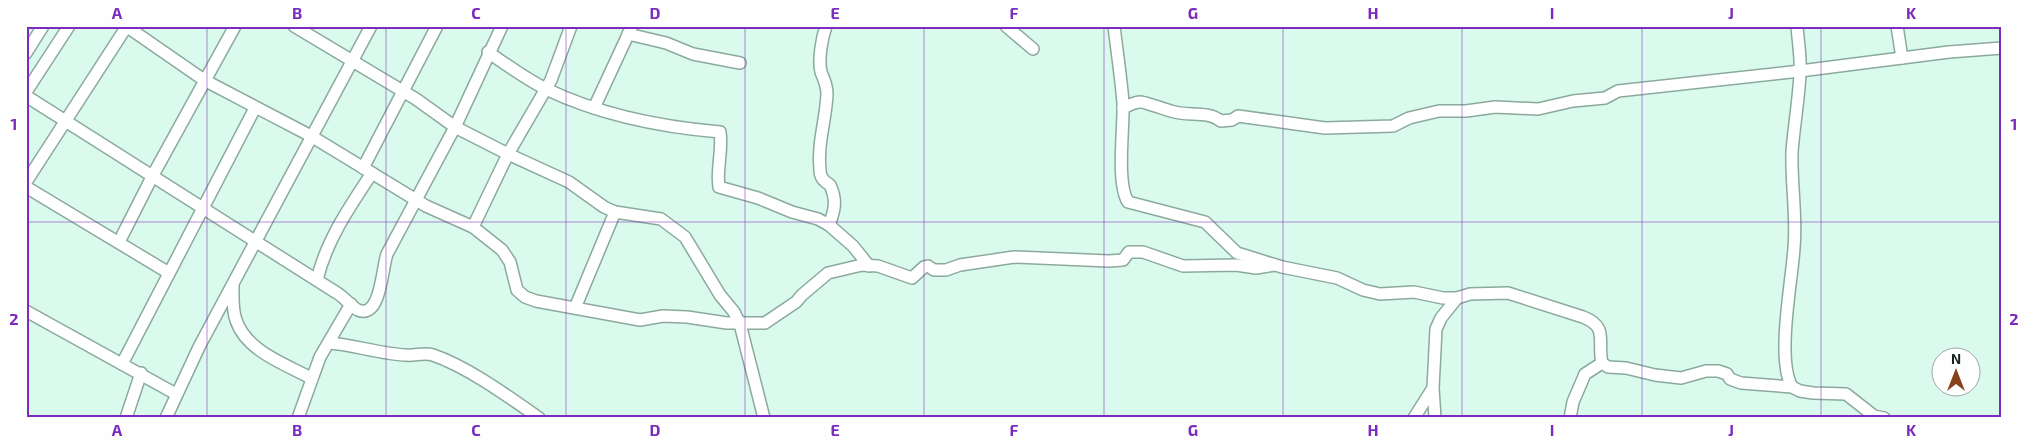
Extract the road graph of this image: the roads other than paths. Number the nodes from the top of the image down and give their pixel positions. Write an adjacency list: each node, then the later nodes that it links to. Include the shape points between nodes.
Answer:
1 (43, 26): 19 (street)
2 (69, 26): 27 (street)
3 (126, 26): 24 (street); 31 (street)
4 (235, 26): 24 (street)
5 (371, 26): 21 (street)
6 (437, 26): 26 (street)
7 (502, 26): 18 (street)
8 (571, 26): 25 (street)
9 (826, 26): 42 (street, via 820,64 826,83 825,118 819,148 820,172 830,185 836,208)
10 (1006, 26): 17 (street)
11 (1114, 26): 30 (street)
12 (1797, 26): 23 (street)
13 (1897, 26): 20 (street)
14 (302, 28): 21 (street)
15 (630, 30): 22 (street, via 693,54); 29 (street)
16 (2002, 48): 20 (street)
17 (1033, 49)
18 (488, 52): 25 (street); 32 (street)
19 (26, 54)
20 (1902, 58): 23 (street)
21 (352, 62): 26 (street); 33 (street)
22 (740, 63)
23 (1800, 71): 30 (street, via 1618,91 1605,98 1538,109 1439,111 1409,118 1393,126 1326,128 1238,116 1220,121 1213,116 1172,112 1144,102 1134,102); 61 (street, via 1792,152 1794,248 1784,366)
24 (204, 80): 28 (street); 36 (street)
25 (546, 89): 29 (street); 34 (street)
26 (404, 92): 32 (street); 35 (street)
27 (26, 94): 31 (street)
28 (255, 108): 33 (street); 40 (street)
29 (594, 108): 42 (street, via 677,128 720,132 719,187)
30 (1123, 108): 46 (street, via 1121,181 1128,202 1205,222 1238,253)
31 (66, 120): 36 (street); 37 (street)
32 (455, 127): 34 (street); 39 (street)
33 (311, 136): 35 (street); 45 (street)
34 (508, 154): 41 (street, via 569,182); 43 (street)
35 (368, 170): 39 (street); 49 (street, via 322,262)
36 (153, 175): 40 (street); 44 (street)
37 (26, 182)
38 (26, 187): 44 (street)
39 (416, 200): 43 (street); 52 (street, via 387,254 374,304 361,311)
40 (202, 207): 45 (street); 48 (street)
41 (615, 212): 53 (street); 55 (street, via 660,219 686,237)
42 (828, 225): 47 (street, via 853,246)
43 (473, 227): 53 (street, via 502,250 510,262 518,290 525,297)
44 (119, 242): 48 (street)
45 (256, 242): 49 (street); 50 (street)
46 (1275, 265): 47 (street, via 1256,268 1183,266 1143,252 1129,252 1123,260 1109,261 1014,257 960,264 946,270 924,266 912,278); 51 (street, via 1337,278 1380,294 1414,292)
47 (869, 266): 55 (street, via 828,274 781,314 765,323)
48 (169, 273): 58 (street)
49 (317, 280): 52 (street)
50 (233, 283): 60 (street, via 233,307 243,334 266,354); 63 (street)
51 (1457, 298): 57 (street, via 1470,294 1508,293 1594,321 1601,332); 62 (street, via 1436,329)
52 (350, 304): 56 (street)
53 (575, 308): 55 (street, via 640,320 664,316)
54 (26, 311): 58 (street)
55 (740, 324): 68 (street)
56 (330, 343): 60 (street); 67 (street, via 405,355 433,355 473,375)
57 (1602, 363): 61 (street, via 1608,367 1681,378 1718,371 1741,383); 71 (street, via 1585,374)
58 (122, 364): 59 (street)
59 (140, 374): 63 (street); 64 (street)
60 (312, 378): 66 (street)
61 (1792, 387): 72 (street, via 1813,393 1846,394 1874,416)
62 (1433, 388): 69 (street); 70 (street)
63 (176, 394): 65 (street)
64 (126, 418)
65 (166, 418)
66 (298, 418)
67 (540, 418)
68 (764, 418)
69 (1414, 418)
70 (1435, 418)
71 (1570, 418)
72 (1884, 418)

